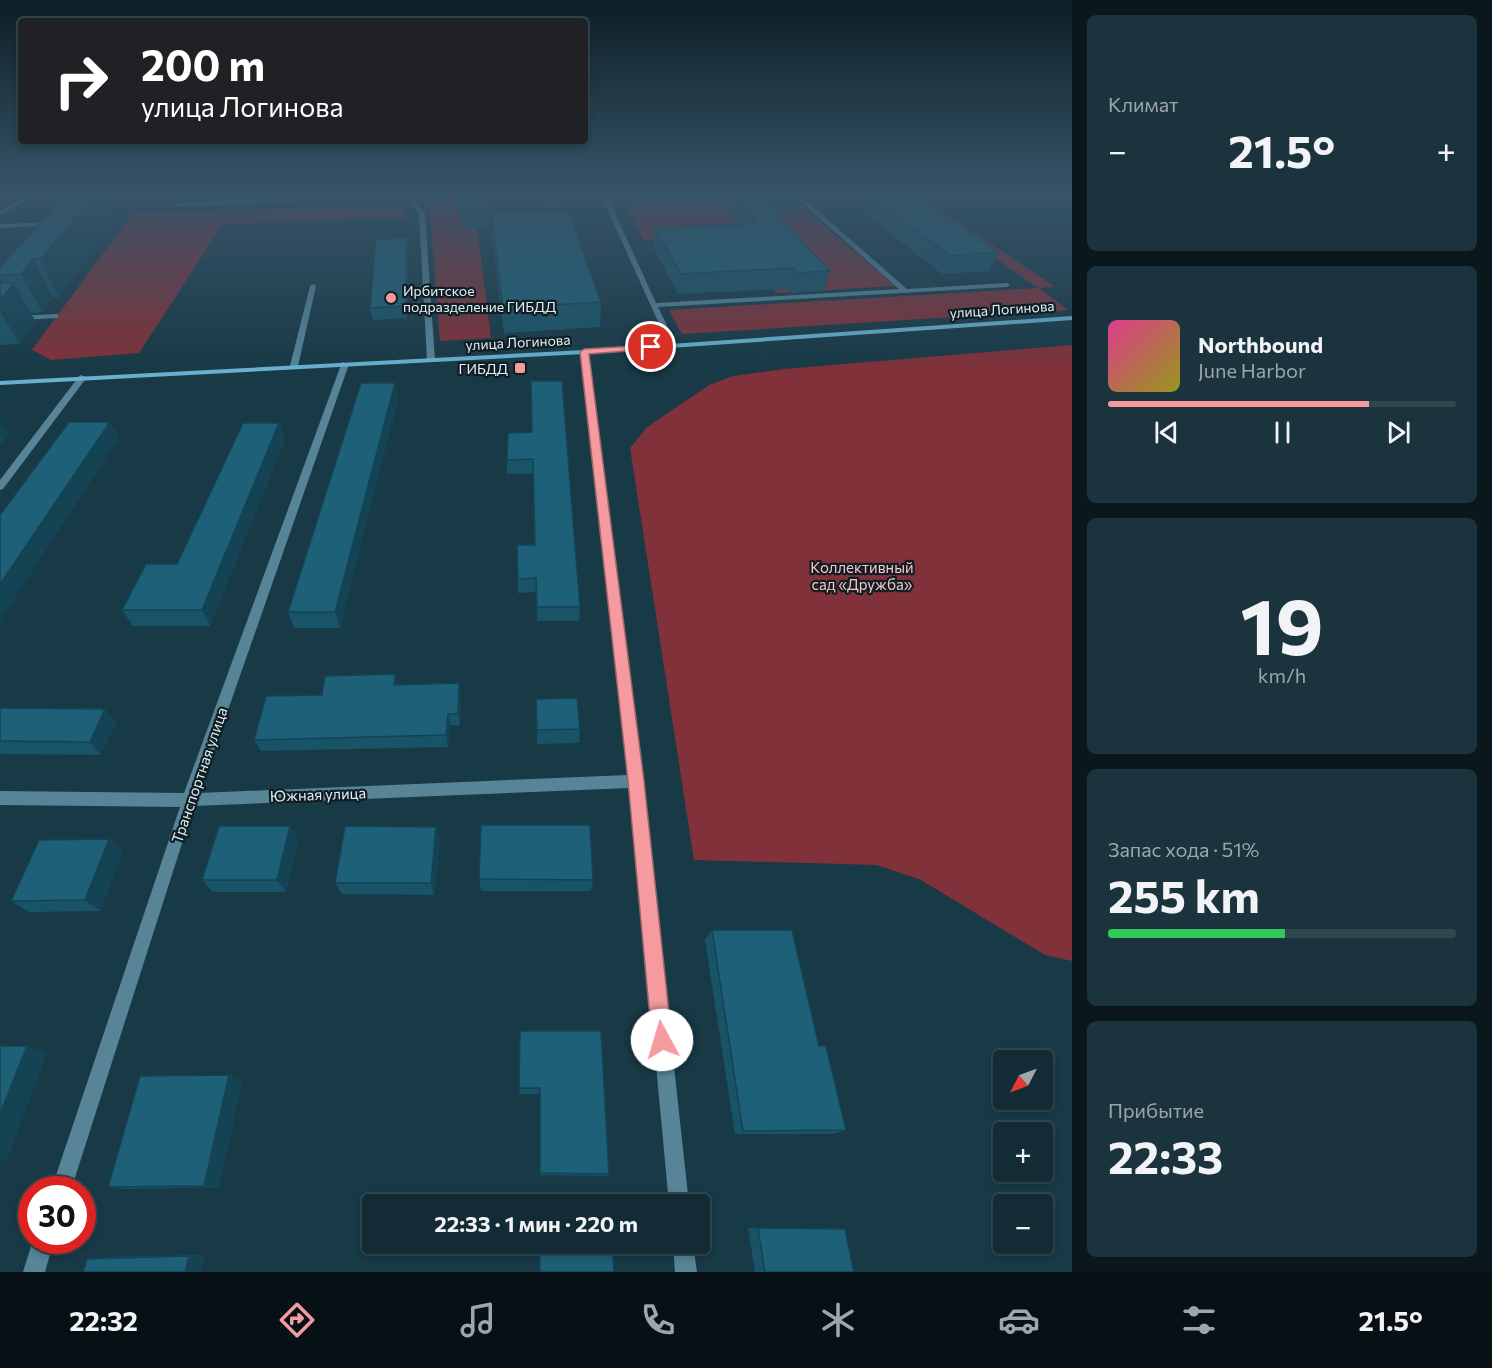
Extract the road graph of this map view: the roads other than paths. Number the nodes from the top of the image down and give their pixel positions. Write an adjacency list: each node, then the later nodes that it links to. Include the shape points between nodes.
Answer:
1 (424, 250): 13 (street)
2 (629, 250): 7 (street)
3 (859, 250): 6 (street)
4 (1007, 285): 6 (street)
5 (313, 286): 15 (street)
6 (904, 290): 7 (street)
7 (653, 305): 11 (street)
8 (55, 316): 10 (street)
9 (1072, 318): 11 (street, улица Логинова)
10 (0, 319)
11 (673, 346): 12 (street, улица Логинова)
12 (584, 352): 13 (street, улица Логинова); 19 (street)
13 (432, 360): 14 (street, улица Логинова)
14 (345, 364): 15 (street, улица Логинова); 21 (street, Транспортная улица)
15 (294, 366): 16 (street, улица Логинова)
16 (83, 377): 17 (street, улица Логинова); 18 (street)
17 (0, 383)
18 (0, 487)
19 (636, 781): 21 (street, Южная улица); 23 (street)
20 (0, 798): 21 (street, Южная улица)
21 (189, 800): 22 (street, Транспортная улица)
22 (66, 1176)
23 (678, 1194)
24 (40, 1254): 26 (street)
25 (684, 1254): 27 (street)
26 (34, 1272)
27 (686, 1272)

